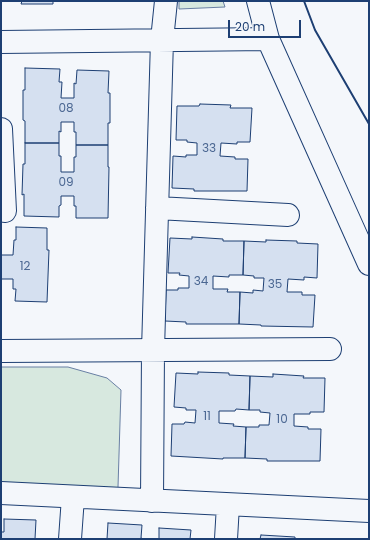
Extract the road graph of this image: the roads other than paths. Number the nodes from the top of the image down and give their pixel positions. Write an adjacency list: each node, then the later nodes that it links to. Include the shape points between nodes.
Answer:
1 (166, 1): 4 (street)
2 (258, 1): 3 (street)
3 (268, 39): 4 (street); 10 (street)
4 (162, 40): 5 (street); 7 (street)
5 (1, 42)
6 (1, 129): 8 (street)
7 (157, 208): 9 (street); 12 (street)
8 (5, 211)
9 (288, 215)
10 (369, 264)
11 (330, 349): 12 (street)
12 (153, 350): 13 (street); 16 (street)
13 (1, 351)
14 (1, 493): 15 (street)
15 (73, 497): 16 (street); 19 (street)
16 (152, 501): 17 (street)
17 (228, 505): 18 (street); 20 (street)
18 (369, 512)
19 (70, 539)
20 (226, 539)

